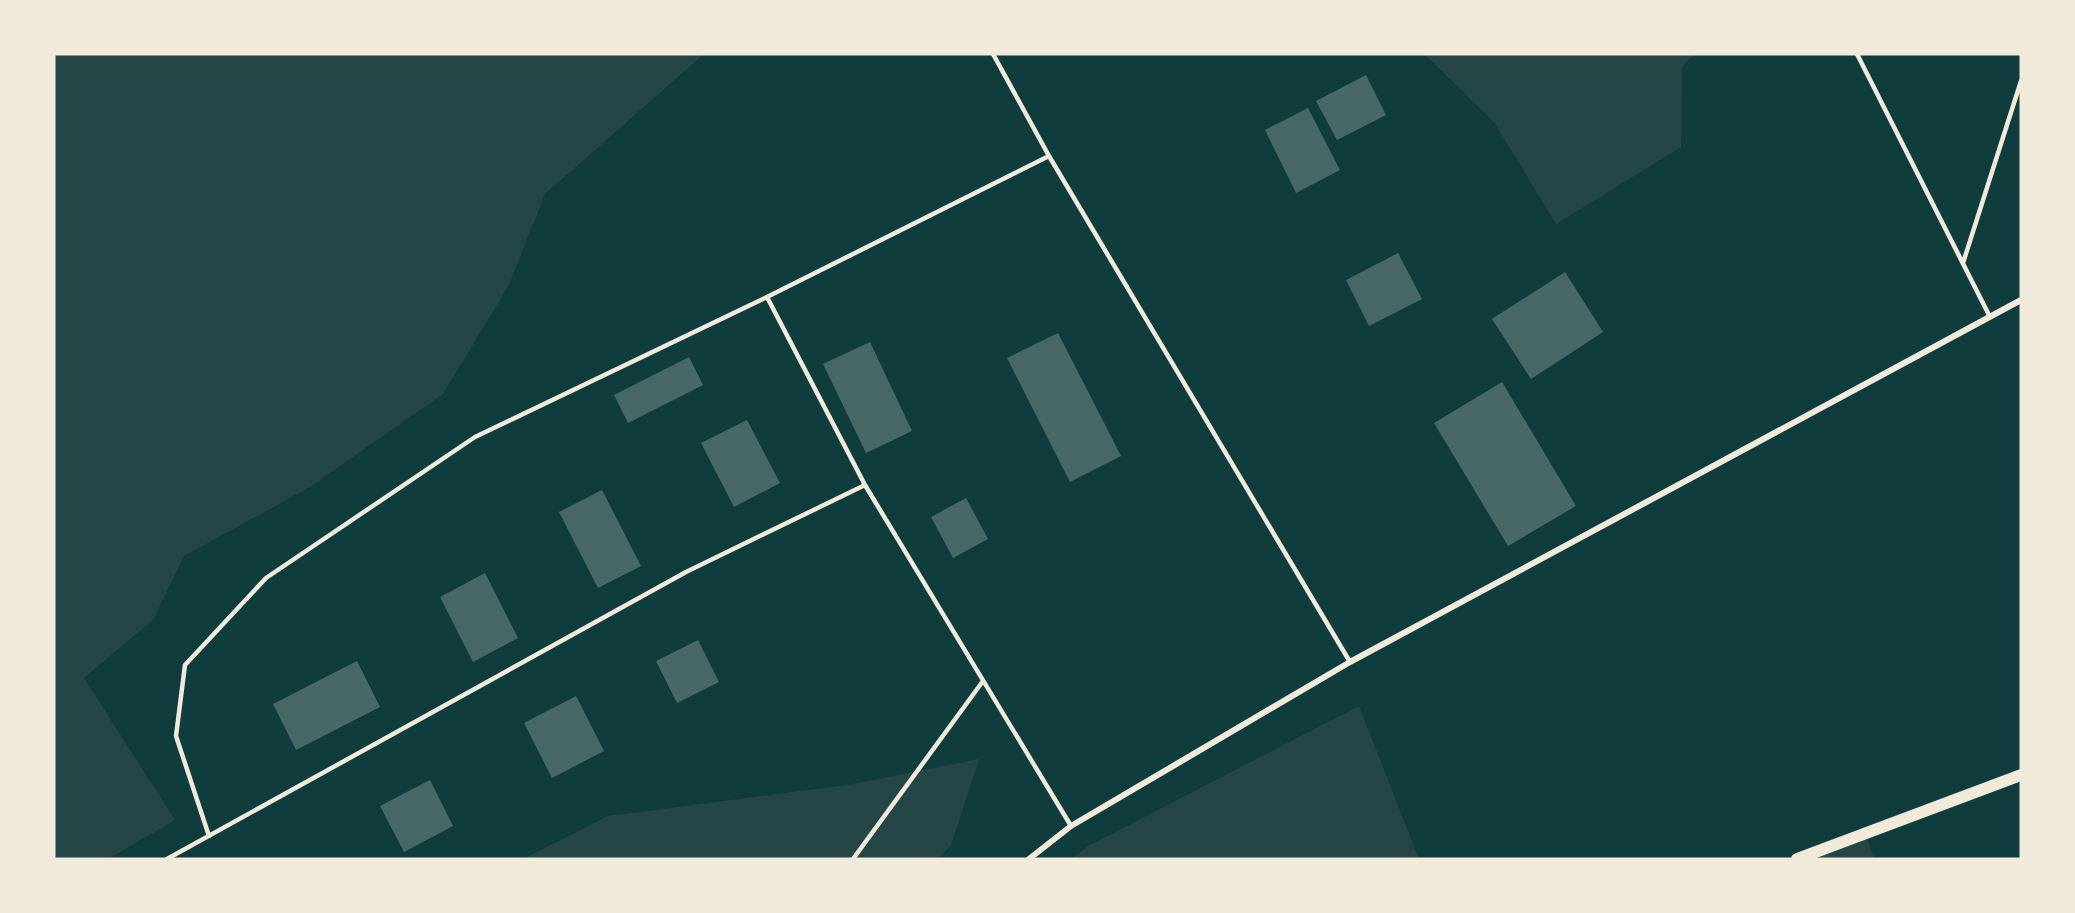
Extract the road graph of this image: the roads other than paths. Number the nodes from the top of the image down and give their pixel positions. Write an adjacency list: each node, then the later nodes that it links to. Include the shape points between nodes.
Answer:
1 (993, 54): 4 (lane)
2 (1857, 54): 5 (lane)
3 (2021, 81): 5 (lane)
4 (1049, 156): 6 (lane); 10 (lane)
5 (1963, 263): 8 (lane)
6 (766, 297): 9 (lane); 14 (lane, via 475,437 266,578 185,664 176,736)
7 (2021, 300): 8 (street)
8 (1990, 317): 10 (street)
9 (865, 485): 11 (lane); 14 (lane, via 686,572)
10 (1350, 662): 13 (street)
11 (983, 681): 13 (lane); 16 (lane)
12 (2021, 775): 18 (main road)
13 (1071, 826): 17 (street)
14 (209, 836): 15 (lane)
15 (167, 859)
16 (853, 859)
17 (1029, 859)
18 (1797, 859)

